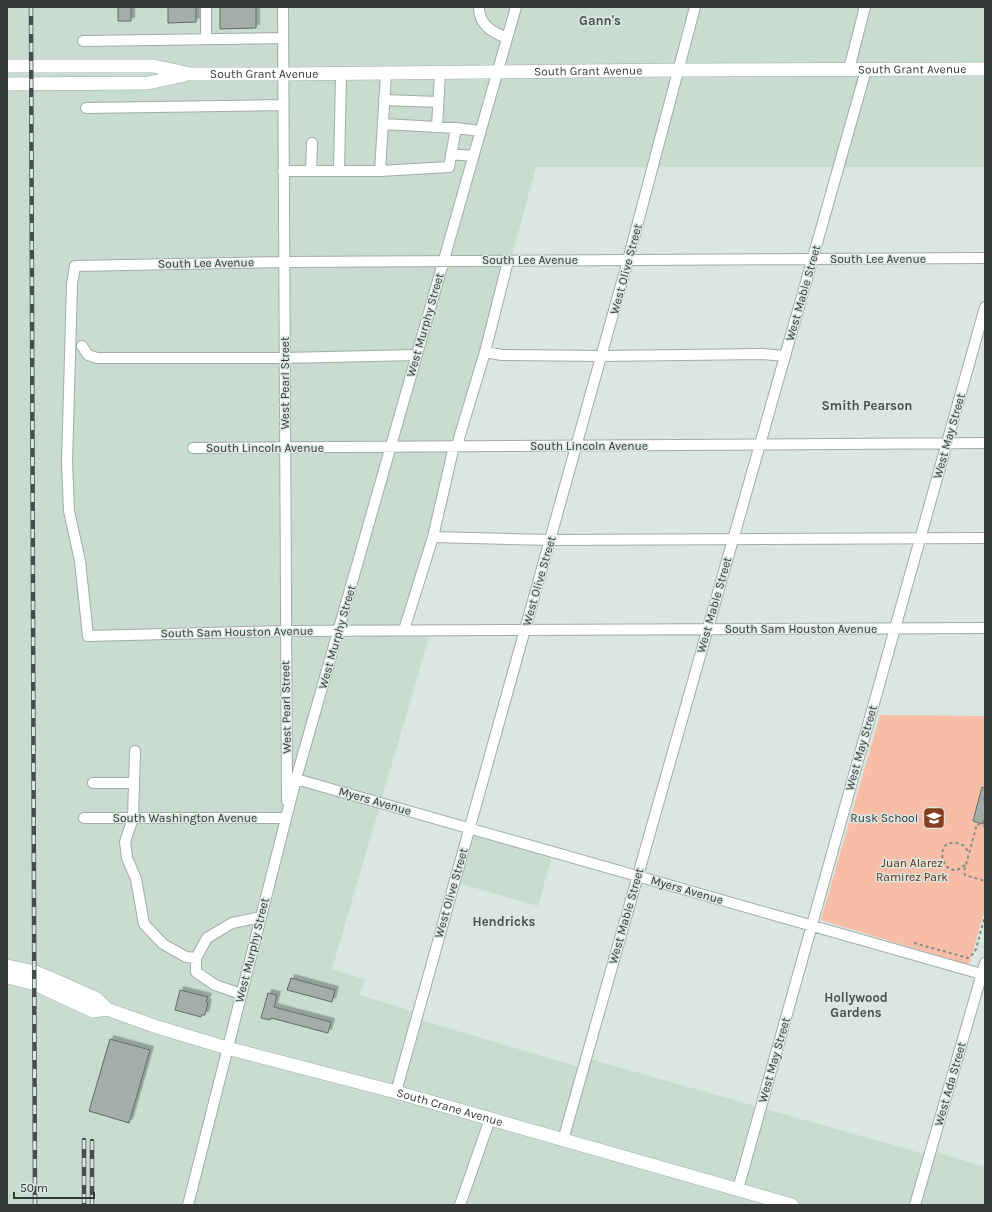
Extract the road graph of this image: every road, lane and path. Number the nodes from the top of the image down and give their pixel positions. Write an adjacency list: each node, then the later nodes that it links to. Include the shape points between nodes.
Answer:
1 (206, 7): 9 (street)
2 (283, 7): 7 (street, West Pearl Street)
3 (479, 7): 8 (street, via 482,21 488,29)
4 (516, 7): 8 (street, West Murphy Street)
5 (695, 7): 13 (street, West Olive Street)
6 (865, 7): 14 (street)
7 (283, 38): 9 (street); 19 (street, West Pearl Street)
8 (507, 38): 16 (street, West Murphy Street)
9 (206, 39): 10 (street)
10 (83, 41)
11 (7, 66): 18 (main road, South Grant Avenue, via 153,66)
12 (985, 69): 15 (main road, South Grant Avenue)
13 (679, 70): 14 (main road, South Grant Avenue); 16 (main road, South Grant Avenue); 40 (street, West Olive Street)
14 (849, 70): 15 (main road, South Grant Avenue)
15 (866, 70): 39 (street, West Mable Street)
16 (497, 72): 17 (main road, South Grant Avenue); 30 (street, West Murphy Street)
17 (440, 73): 21 (main road, South Grant Avenue); 24 (street)
18 (191, 74): 19 (main road, South Grant Avenue); 22 (main road, South Grant Avenue, via 148,83)
19 (283, 74): 20 (main road, South Grant Avenue); 25 (street, West Pearl Street)
20 (341, 74): 21 (main road, South Grant Avenue); 36 (street)
21 (386, 74): 23 (street)
22 (7, 84)
23 (384, 100): 24 (street); 27 (street)
24 (438, 102): 28 (street)
25 (283, 105): 26 (street); 34 (street, West Pearl Street)
26 (86, 108)
27 (383, 124): 28 (street); 37 (street)
28 (437, 127): 29 (street)
29 (456, 128): 30 (street); 32 (street)
30 (480, 131): 33 (street, West Murphy Street)
31 (312, 143): 35 (street)
32 (451, 154): 33 (street); 37 (street, via 449,167)
33 (473, 156): 41 (street, West Murphy Street)
34 (284, 171): 35 (street); 43 (street, West Pearl Street)
35 (312, 171): 36 (street)
36 (339, 171): 37 (street)
37 (380, 171)
38 (985, 258): 39 (street, South Lee Avenue)
39 (812, 259): 40 (street, South Lee Avenue); 49 (street, West Mable Street)
40 (628, 260): 42 (street, South Lee Avenue); 48 (street, West Olive Street)
41 (443, 261): 42 (street, South Lee Avenue); 43 (street, South Lee Avenue); 47 (street, West Murphy Street)
42 (508, 261): 46 (street)
43 (284, 262): 50 (street, West Pearl Street); 71 (street, South Lee Avenue, via 75,266 72,284 67,462 69,511 80,561)
44 (985, 307): 51 (street, West May Street)
45 (82, 346): 50 (street, via 88,355 97,358)
46 (485, 352): 48 (street, via 502,355); 54 (street)
47 (417, 355): 50 (street); 57 (street, West Murphy Street)
48 (602, 356): 49 (street); 55 (street, West Olive Street)
49 (785, 356): 53 (street, West Mable Street)
50 (284, 358): 56 (street, West Pearl Street)
51 (947, 443): 52 (street, South Lincoln Avenue); 53 (street, South Lincoln Avenue); 60 (street, West May Street)
52 (985, 443)
53 (760, 444): 55 (street, South Lincoln Avenue); 62 (street, West Mable Street)
54 (456, 446): 55 (street, South Lincoln Avenue); 57 (street, South Lincoln Avenue); 59 (street)
55 (576, 446): 63 (street, West Olive Street)
56 (285, 447): 57 (street, South Lincoln Avenue); 58 (street, South Lincoln Avenue); 70 (street, West Pearl Street)
57 (391, 447): 67 (street, West Murphy Street)
58 (193, 448)
59 (433, 537): 63 (street); 68 (street)
60 (920, 538): 61 (street); 62 (street); 66 (street, West May Street)
61 (985, 538)
62 (733, 539): 63 (street); 65 (street, West Mable Street)
63 (550, 540): 69 (street, West Olive Street)
64 (985, 628): 66 (street, South Sam Houston Avenue)
65 (708, 629): 66 (street, South Sam Houston Avenue); 69 (street, South Sam Houston Avenue); 85 (street, West Mable Street)
66 (895, 629): 89 (street, West May Street)
67 (339, 630): 68 (street, South Sam Houston Avenue); 70 (street, South Sam Houston Avenue); 73 (street, West Murphy Street)
68 (404, 630): 69 (street, South Sam Houston Avenue)
69 (525, 630): 82 (street, West Olive Street)
70 (286, 631): 71 (street, South Sam Houston Avenue); 78 (street, West Pearl Street)
71 (88, 636)
72 (135, 751): 75 (street)
73 (296, 779): 78 (street, West Murphy Street); 82 (street, Myers Avenue)
74 (93, 783): 75 (street)
75 (134, 783): 80 (street)
76 (985, 797): 77 (path)
77 (985, 803)
78 (287, 815): 80 (street, South Washington Avenue); 88 (street, West Murphy Street)
79 (84, 818): 80 (street, South Washington Avenue)
80 (133, 818): 91 (street, via 125,842 127,858 136,879 144,924 163,944 186,957)
81 (985, 825): 83 (path, via 977,824)
82 (470, 828): 85 (street, Myers Avenue); 99 (street, West Olive Street)
83 (969, 854): 84 (path); 84 (path, via 965,846 953,842 946,846 942,854 943,862 949,868 958,869)
84 (966, 864): 86 (path, via 965,875)
85 (638, 876): 89 (street, Myers Avenue); 101 (street, West Mable Street)
86 (985, 881)
87 (985, 916): 90 (path, via 976,949 968,958)
88 (261, 917): 91 (street, via 232,923 207,938); 96 (street, West Murphy Street)
89 (812, 926): 94 (street, Myers Avenue); 102 (street, West May Street)
90 (907, 941)
91 (196, 958): 96 (street, via 196,972 215,986)
92 (985, 963): 94 (street, West Ada Street)
93 (7, 966): 97 (main road, South Crane Avenue, via 50,978 97,999)
94 (983, 975): 106 (street, West Ada Street)
95 (7, 977): 97 (main road, South Crane Avenue, via 38,986 93,1011)
96 (241, 994): 98 (street, West Murphy Street)
97 (107, 1009): 98 (main road, South Crane Avenue)
98 (227, 1048): 99 (main road, South Crane Avenue); 103 (street, West Murphy Street)
99 (396, 1092): 100 (main road, South Crane Avenue)
100 (490, 1119): 101 (main road, South Crane Avenue); 104 (street)
101 (563, 1140): 102 (main road, South Crane Avenue)
102 (738, 1189): 105 (main road, South Crane Avenue)
103 (188, 1205)
104 (460, 1205)
105 (792, 1205)
106 (915, 1205)

